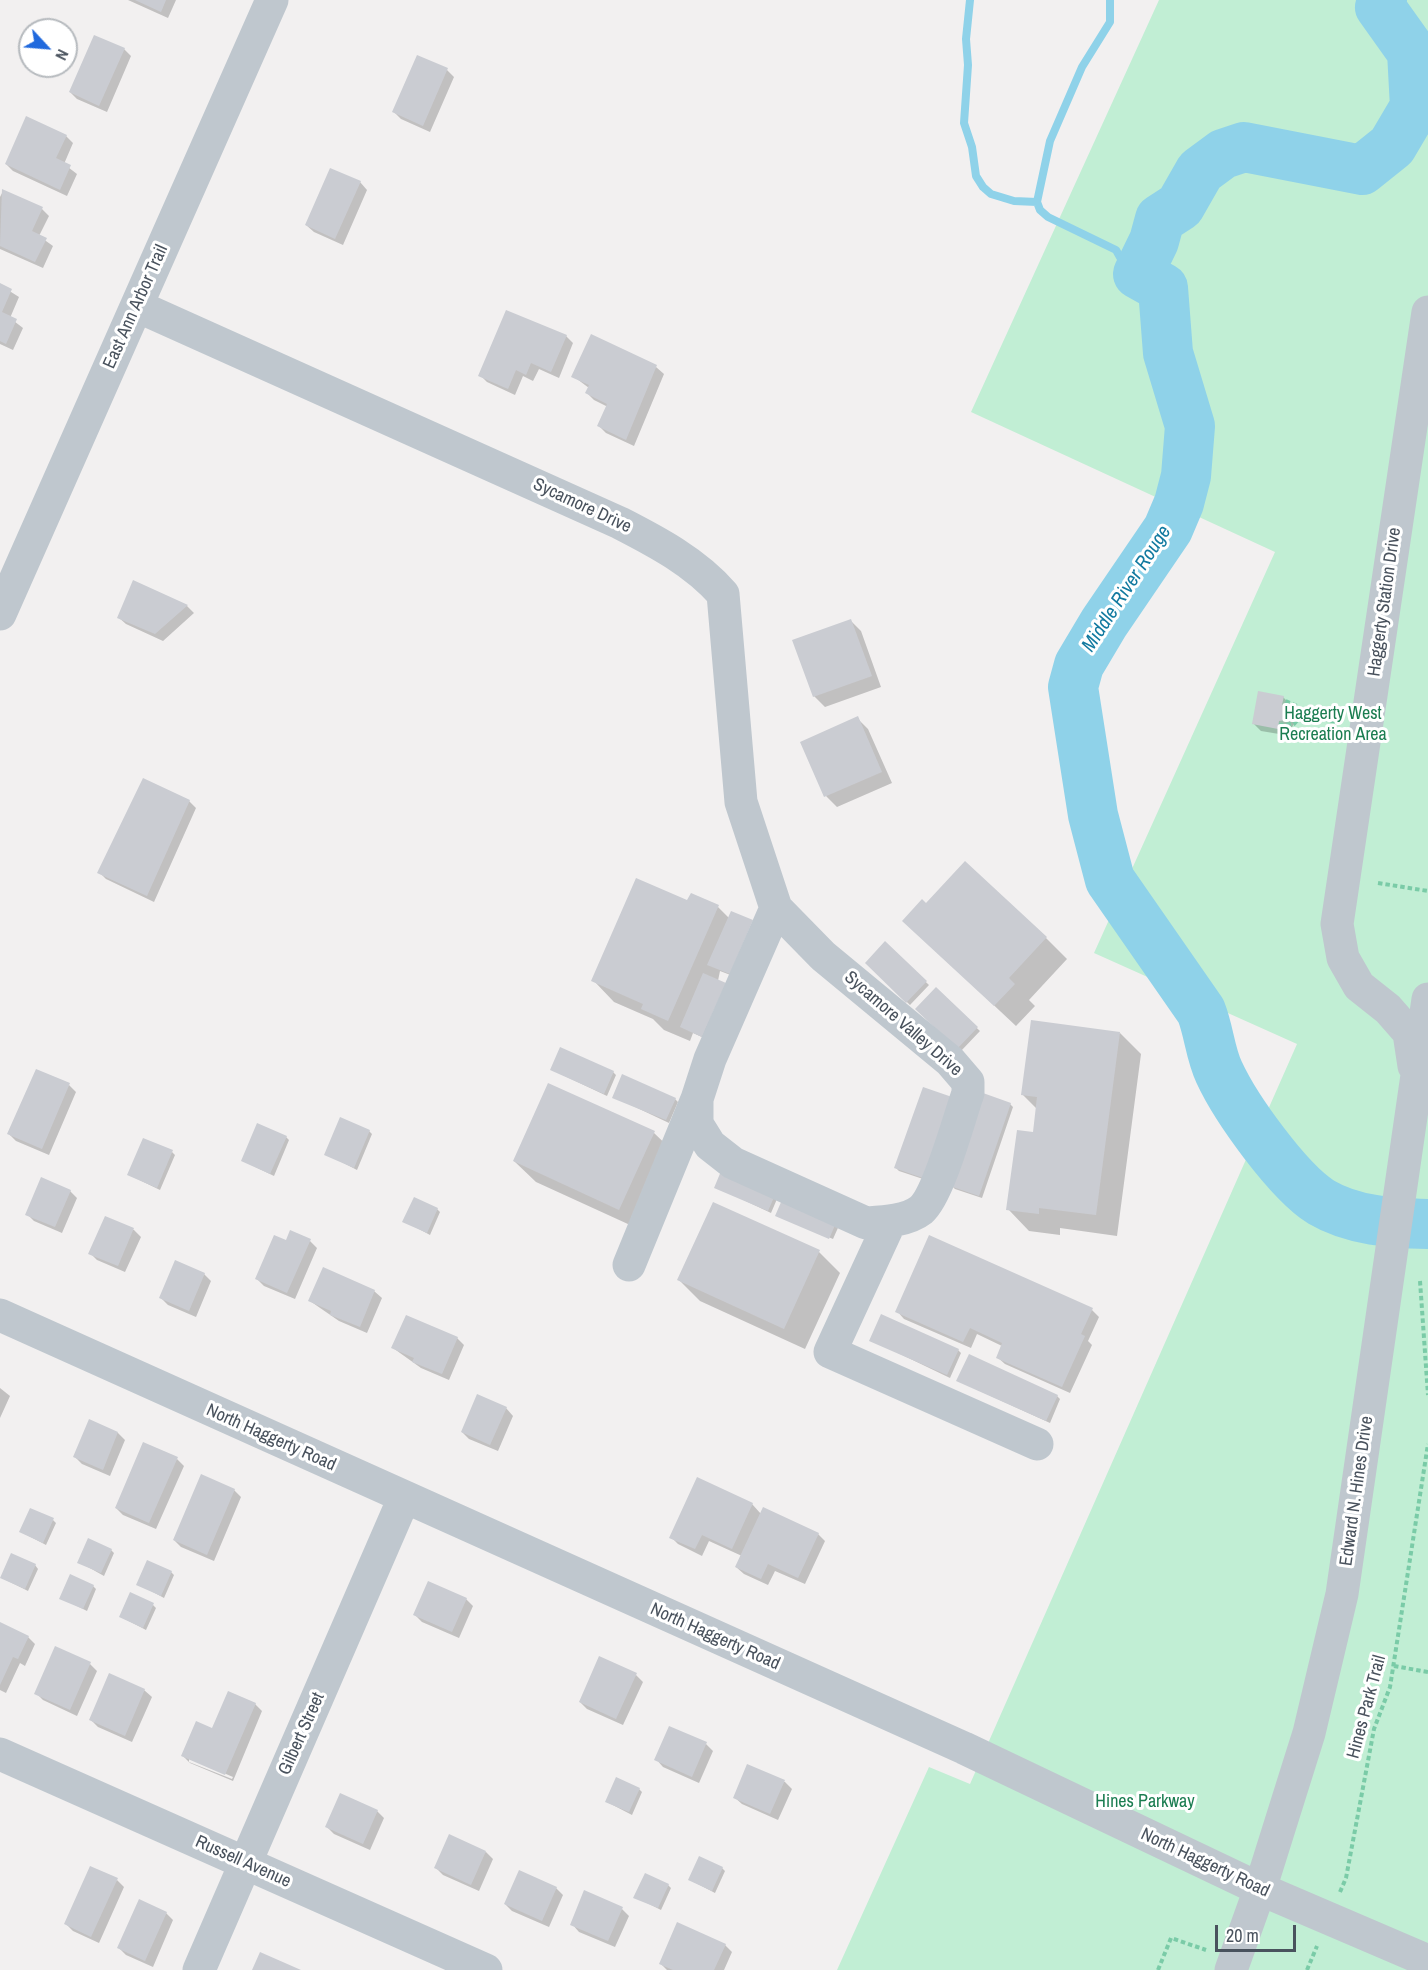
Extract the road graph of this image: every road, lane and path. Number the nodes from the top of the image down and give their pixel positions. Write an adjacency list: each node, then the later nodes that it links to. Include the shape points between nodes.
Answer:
1 (272, 0): 2 (street, East Ann Arbor Trail)
2 (136, 306): 4 (street, East Ann Arbor Trail); 11 (street, Sycamore Drive, via 620,523 662,545 706,576 723,594 741,802)
3 (1428, 312): 13 (street, Haggerty Station Drive, via 1337,924 1343,958 1359,986 1388,1009 1408,1033)
4 (0, 614)
5 (1283, 700): 6 (path, via 1299,707)
6 (1301, 716): 7 (path); 8 (path, via 1294,724)
7 (1345, 723)
8 (1279, 725)
9 (1378, 883): 10 (path)
10 (1428, 891)
11 (776, 908): 14 (street, Sycamore Valley Drive, via 710,1059); 15 (street, Sycamore Valley Drive, via 823,956 950,1061 968,1082 968,1093 933,1194 920,1210)
12 (1428, 999): 13 (street, Edward N. Hines Drive)
13 (1416, 1079): 27 (street, Edward N. Hines Drive, via 1342,1594 1309,1733)
14 (697, 1099): 15 (street, Sycamore Valley Drive, via 697,1124 710,1145 733,1163 866,1223); 16 (street)
15 (890, 1222): 20 (street, via 830,1352)
16 (629, 1265)
17 (1420, 1275): 19 (path)
18 (0, 1315): 22 (street, North Haggerty Road)
19 (1428, 1395)
20 (1038, 1444)
21 (1428, 1444): 23 (path, Hines Park Trail)
22 (404, 1498): 26 (street, Gilbert Street); 27 (street, North Haggerty Road, via 964,1748)
23 (1394, 1666): 24 (path); 28 (path, Hines Park Trail, via 1374,1728 1346,1878)
24 (1428, 1672)
25 (0, 1754): 26 (street, Russell Avenue)
26 (246, 1863): 31 (street, Gilbert Street); 32 (street, Russell Avenue)
27 (1260, 1889): 28 (street, North Haggerty Road); 30 (street, Edward N. Hines Drive)
28 (1329, 1919): 29 (street, North Haggerty Road); 34 (path, Hines Park Trail)
29 (1428, 1961)
30 (1233, 1965): 33 (path, via 1171,1938)
31 (199, 1970)
32 (486, 1970)
33 (1158, 1970)
34 (1307, 1970)

